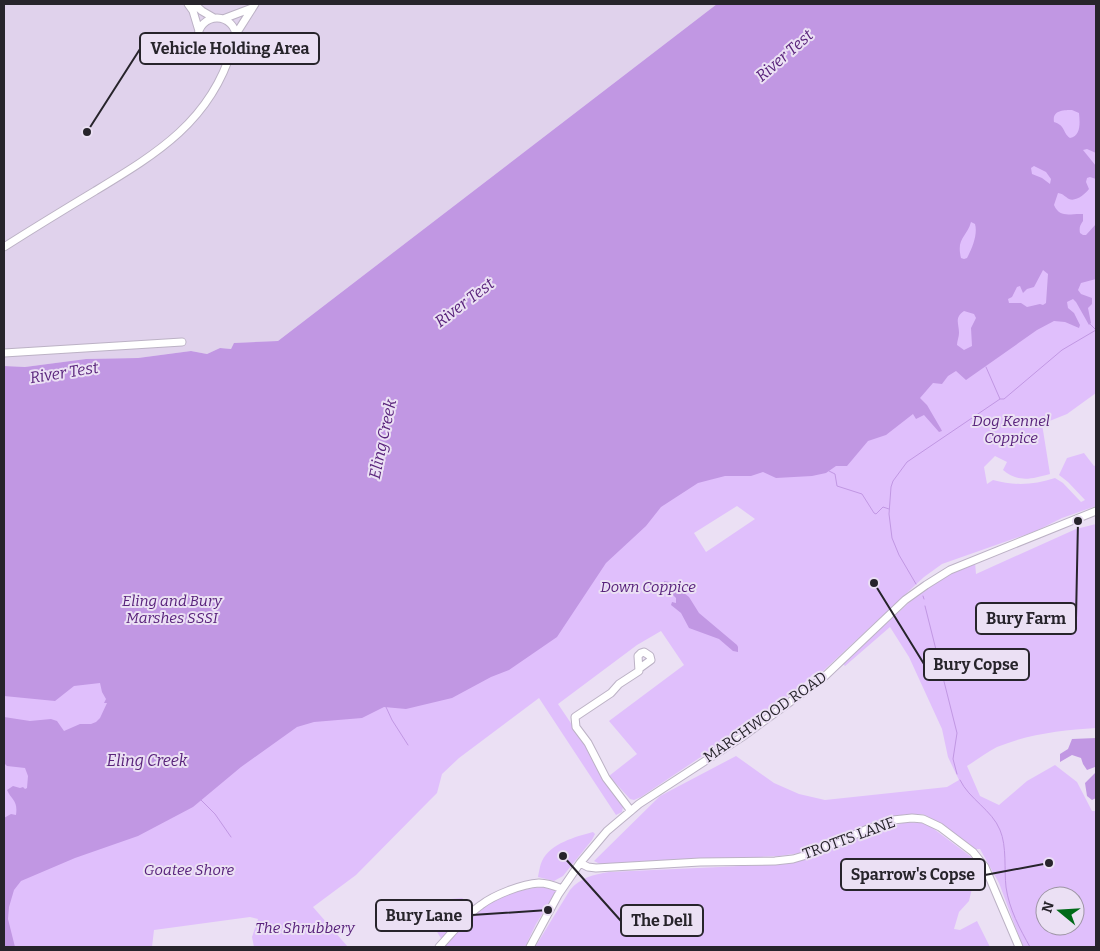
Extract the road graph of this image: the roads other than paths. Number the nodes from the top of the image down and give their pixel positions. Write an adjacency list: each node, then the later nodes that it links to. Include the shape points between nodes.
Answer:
1 (188, 4): 6 (street)
2 (194, 4): 4 (street)
3 (254, 6): 5 (street); 7 (street)
4 (214, 18): 5 (street); 6 (street, via 205,22)
5 (223, 19): 7 (street, via 231,24)
6 (199, 31): 9 (street, via 200,46 207,54)
7 (236, 34): 8 (street)
8 (232, 49): 9 (street); 10 (street)
9 (216, 56): 10 (street)
10 (221, 76): 11 (street, via 195,117 147,159)
11 (4, 246)
12 (182, 342): 13 (street)
13 (4, 352)
14 (1096, 511): 16 (street, MARCHWOOD ROAD, via 968,562 926,585 891,613 823,678)
15 (640, 668): 16 (street, via 611,693 575,717 576,727 606,778)
16 (631, 811): 17 (street, MARCHWOOD ROAD, via 607,831)
17 (580, 863): 18 (street, MARCHWOOD ROAD); 21 (street, TROTTS LANE, via 596,868 793,859 893,820 923,818 940,827 978,858)
18 (562, 889): 19 (street, via 539,883 492,898 475,909); 20 (street, MARCHWOOD ROAD)
19 (439, 947)
20 (530, 947)
21 (1019, 947)

